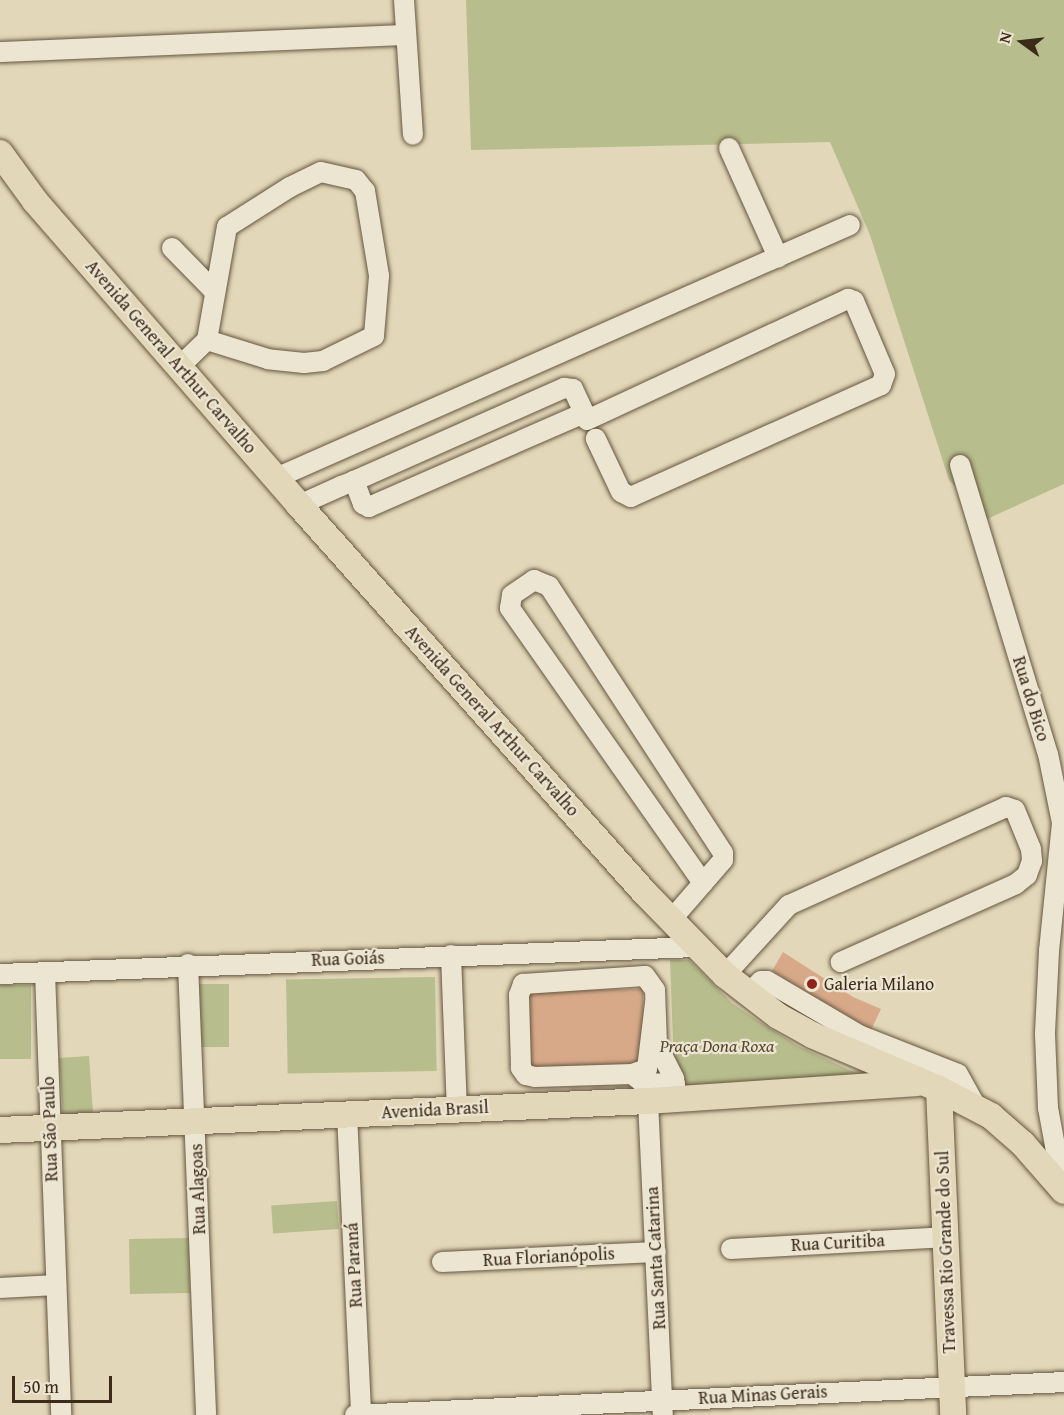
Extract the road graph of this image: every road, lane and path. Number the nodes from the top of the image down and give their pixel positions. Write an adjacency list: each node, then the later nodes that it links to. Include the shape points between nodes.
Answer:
1 (404, 0): 2 (street)
2 (406, 35): 3 (street); 4 (street)
3 (0, 52)
4 (413, 135)
5 (729, 148): 10 (street)
6 (0, 153): 7 (main road, Avenida General Arthur Carvalho)
7 (7, 176): 13 (main road, Avenida General Arthur Carvalho)
8 (850, 225): 10 (street)
9 (172, 248): 11 (street)
10 (778, 257): 17 (street)
11 (215, 292): 12 (street); 12 (street, via 224,234 233,221 321,172 348,176 364,191 379,276 374,336 323,361 304,363 268,359)
12 (207, 340): 13 (street)
13 (179, 367): 17 (main road, Avenida General Arthur Carvalho)
14 (587, 420): 15 (street, via 848,299 854,301 885,374 881,385 631,497 621,492)
15 (596, 439)
16 (960, 465): 20 (street, Rua do Bico, via 1048,754)
17 (276, 478): 19 (main road, Avenida General Arthur Carvalho)
18 (354, 481): 18 (street, via 564,388 573,389 584,413 369,507 363,504); 19 (street)
19 (299, 504): 22 (main road, Avenida General Arthur Carvalho)
20 (1063, 822): 43 (street, Rua do Bico, via 1048,951 1045,1034 1048,1108)
21 (703, 883): 21 (street, via 723,860 723,853 549,585 534,580 512,595 510,608); 22 (street)
22 (670, 920): 23 (main road, Avenida General Arthur Carvalho)
23 (696, 947): 24 (street, Rua Goiás); 29 (main road, Avenida General Arthur Carvalho)
24 (451, 955): 26 (street, Rua Goiás); 38 (street)
25 (841, 962): 29 (street, via 1016,884 1027,875 1031,849 1015,810 1006,807 789,905)
26 (188, 964): 27 (street, Rua Goiás); 40 (street, Rua Alagoas)
27 (45, 972): 28 (street, Rua Goiás); 41 (street, Rua São Paulo)
28 (0, 974)
29 (724, 975): 30 (main road, Avenida General Arthur Carvalho)
30 (748, 994): 33 (main road, Avenida General Arthur Carvalho); 37 (street, via 761,981 767,981 859,1035 958,1074)
31 (655, 1003): 32 (street, via 650,1062 647,1069); 32 (street, via 655,990 645,976 530,981 521,986 521,1068 526,1075); 35 (street, via 657,1045)
32 (632, 1074): 35 (street, via 643,1083)
33 (875, 1076): 34 (main road, Avenida Brasil); 35 (main road, Avenida Brasil)
34 (931, 1086): 37 (main road); 44 (main road, Travessa Rio Grande do Sul)
35 (676, 1091): 36 (main road, Avenida Brasil)
36 (648, 1101): 38 (main road, Avenida Brasil); 46 (street, Rua Santa Catarina)
37 (976, 1107): 43 (main road, via 1008,1129)
38 (457, 1109): 39 (main road, Avenida Brasil)
39 (347, 1114): 40 (main road, Avenida Brasil); 56 (street, Rua Paraná)
40 (195, 1121): 41 (main road, Avenida Brasil); 54 (street, Rua Alagoas)
41 (50, 1128): 42 (main road, Avenida Brasil); 48 (street, Rua São Paulo)
42 (0, 1130)
43 (1063, 1190)
44 (945, 1237): 45 (street, Rua Curitiba); 51 (main road, Travessa Rio Grande do Sul)
45 (731, 1249)
46 (656, 1252): 47 (street, Rua Florianópolis); 52 (street, Rua Santa Catarina)
47 (442, 1262)
48 (56, 1285): 49 (street); 53 (street, Rua São Paulo)
49 (0, 1288)
50 (1064, 1382): 51 (street, Rua Minas Gerais)
51 (951, 1386): 52 (street, Rua Minas Gerais); 57 (main road, Travessa Rio Grande do Sul)
52 (663, 1408): 56 (street, Rua Minas Gerais)
53 (61, 1415)
54 (206, 1415)
55 (355, 1415): 56 (street, Rua Minas Gerais)
56 (361, 1415)
57 (952, 1415)

